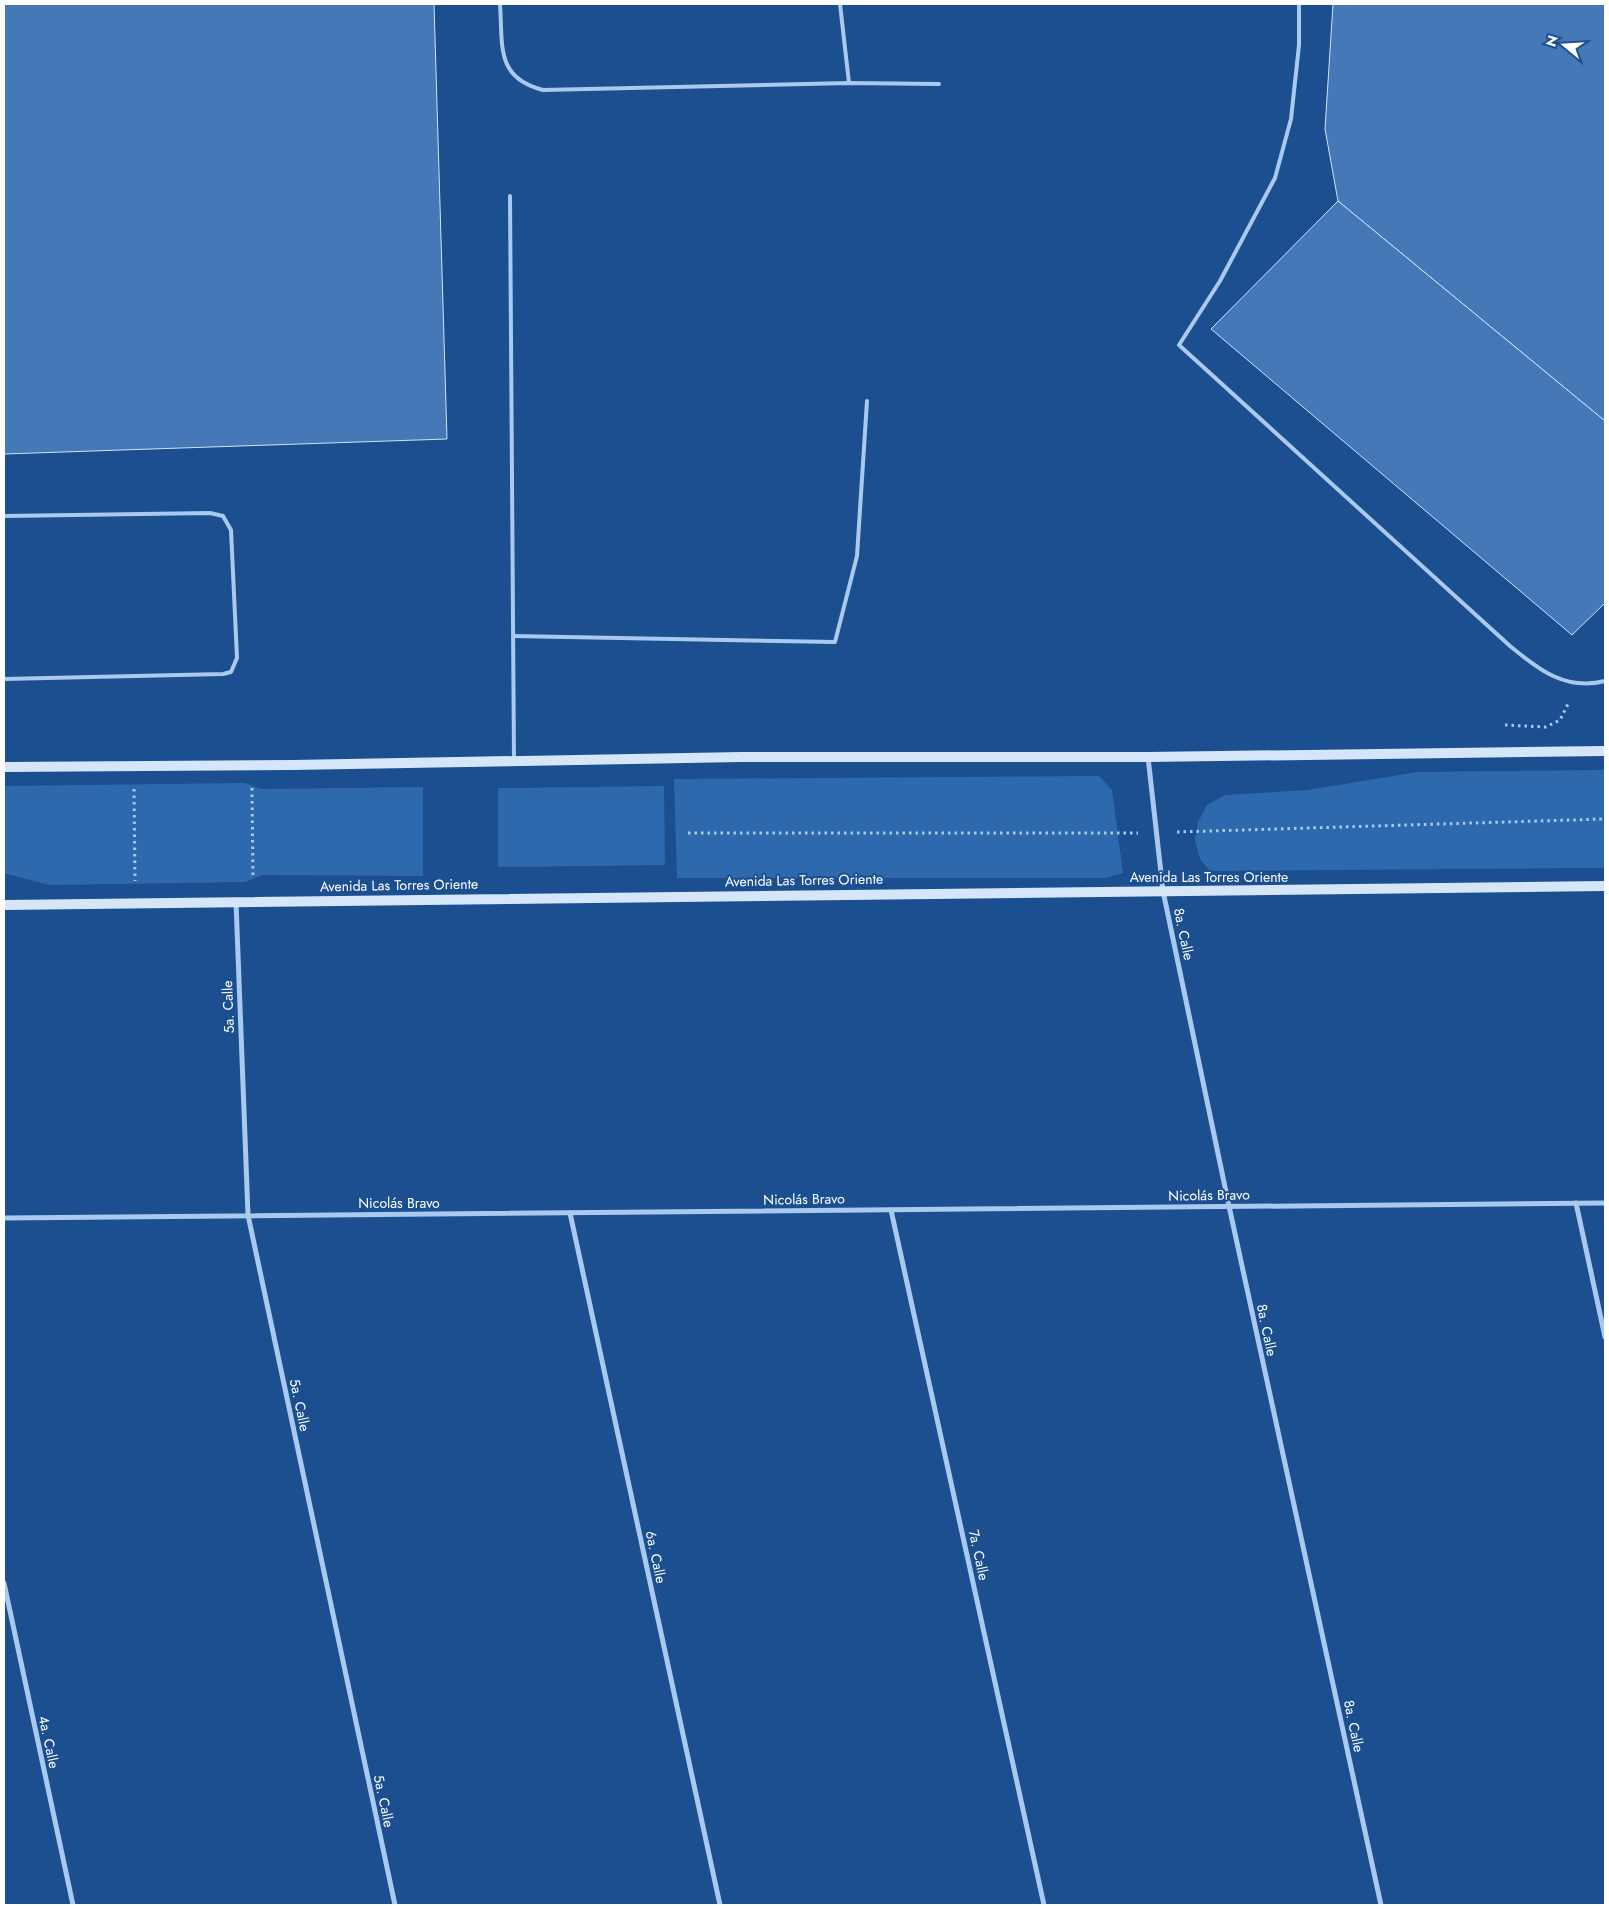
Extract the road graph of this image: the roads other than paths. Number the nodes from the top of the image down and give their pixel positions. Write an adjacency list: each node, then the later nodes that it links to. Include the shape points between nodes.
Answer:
1 (500, 4): 4 (lane, via 504,55 509,69 517,80 544,90)
2 (840, 4): 4 (lane)
3 (1299, 4): 11 (lane, via 1299,44 1291,119 1275,178 1220,281 1179,344 1538,670 1572,683)
4 (849, 83): 5 (lane)
5 (939, 84)
6 (510, 196): 9 (lane)
7 (867, 401): 9 (lane, via 857,556 834,642)
8 (4, 516): 10 (lane, via 218,513 231,530 237,658 231,672 223,674)
9 (513, 636): 14 (lane)
10 (4, 679)
11 (1605, 681)
12 (1605, 751): 13 (street)
13 (1148, 757): 14 (street, via 742,757); 17 (street, 8a. Calle)
14 (514, 761): 15 (street)
15 (4, 767)
16 (1605, 886): 17 (street, Avenida Las Torres Oriente)
17 (1163, 891): 18 (street, Avenida Las Torres Oriente); 22 (street, 8a. Calle)
18 (236, 902): 19 (street, Avenida Las Torres Oriente); 25 (street, 5a. Calle)
19 (4, 905)
20 (1576, 1203): 21 (street, Nicolás Bravo); 22 (street, Nicolás Bravo); 27 (street)
21 (1605, 1203)
22 (1229, 1206): 23 (street, Nicolás Bravo); 33 (street, 8a. Calle)
23 (891, 1210): 24 (street, Nicolás Bravo); 32 (street, 7a. Calle)
24 (570, 1213): 25 (street, Nicolás Bravo); 31 (street, 6a. Calle)
25 (248, 1215): 26 (street, Nicolás Bravo); 30 (street, 5a. Calle)
26 (4, 1218)
27 (1605, 1337)
28 (4, 1583): 29 (street, 4a. Calle)
29 (73, 1905)
30 (395, 1905)
31 (720, 1905)
32 (1044, 1905)
33 (1381, 1905)

